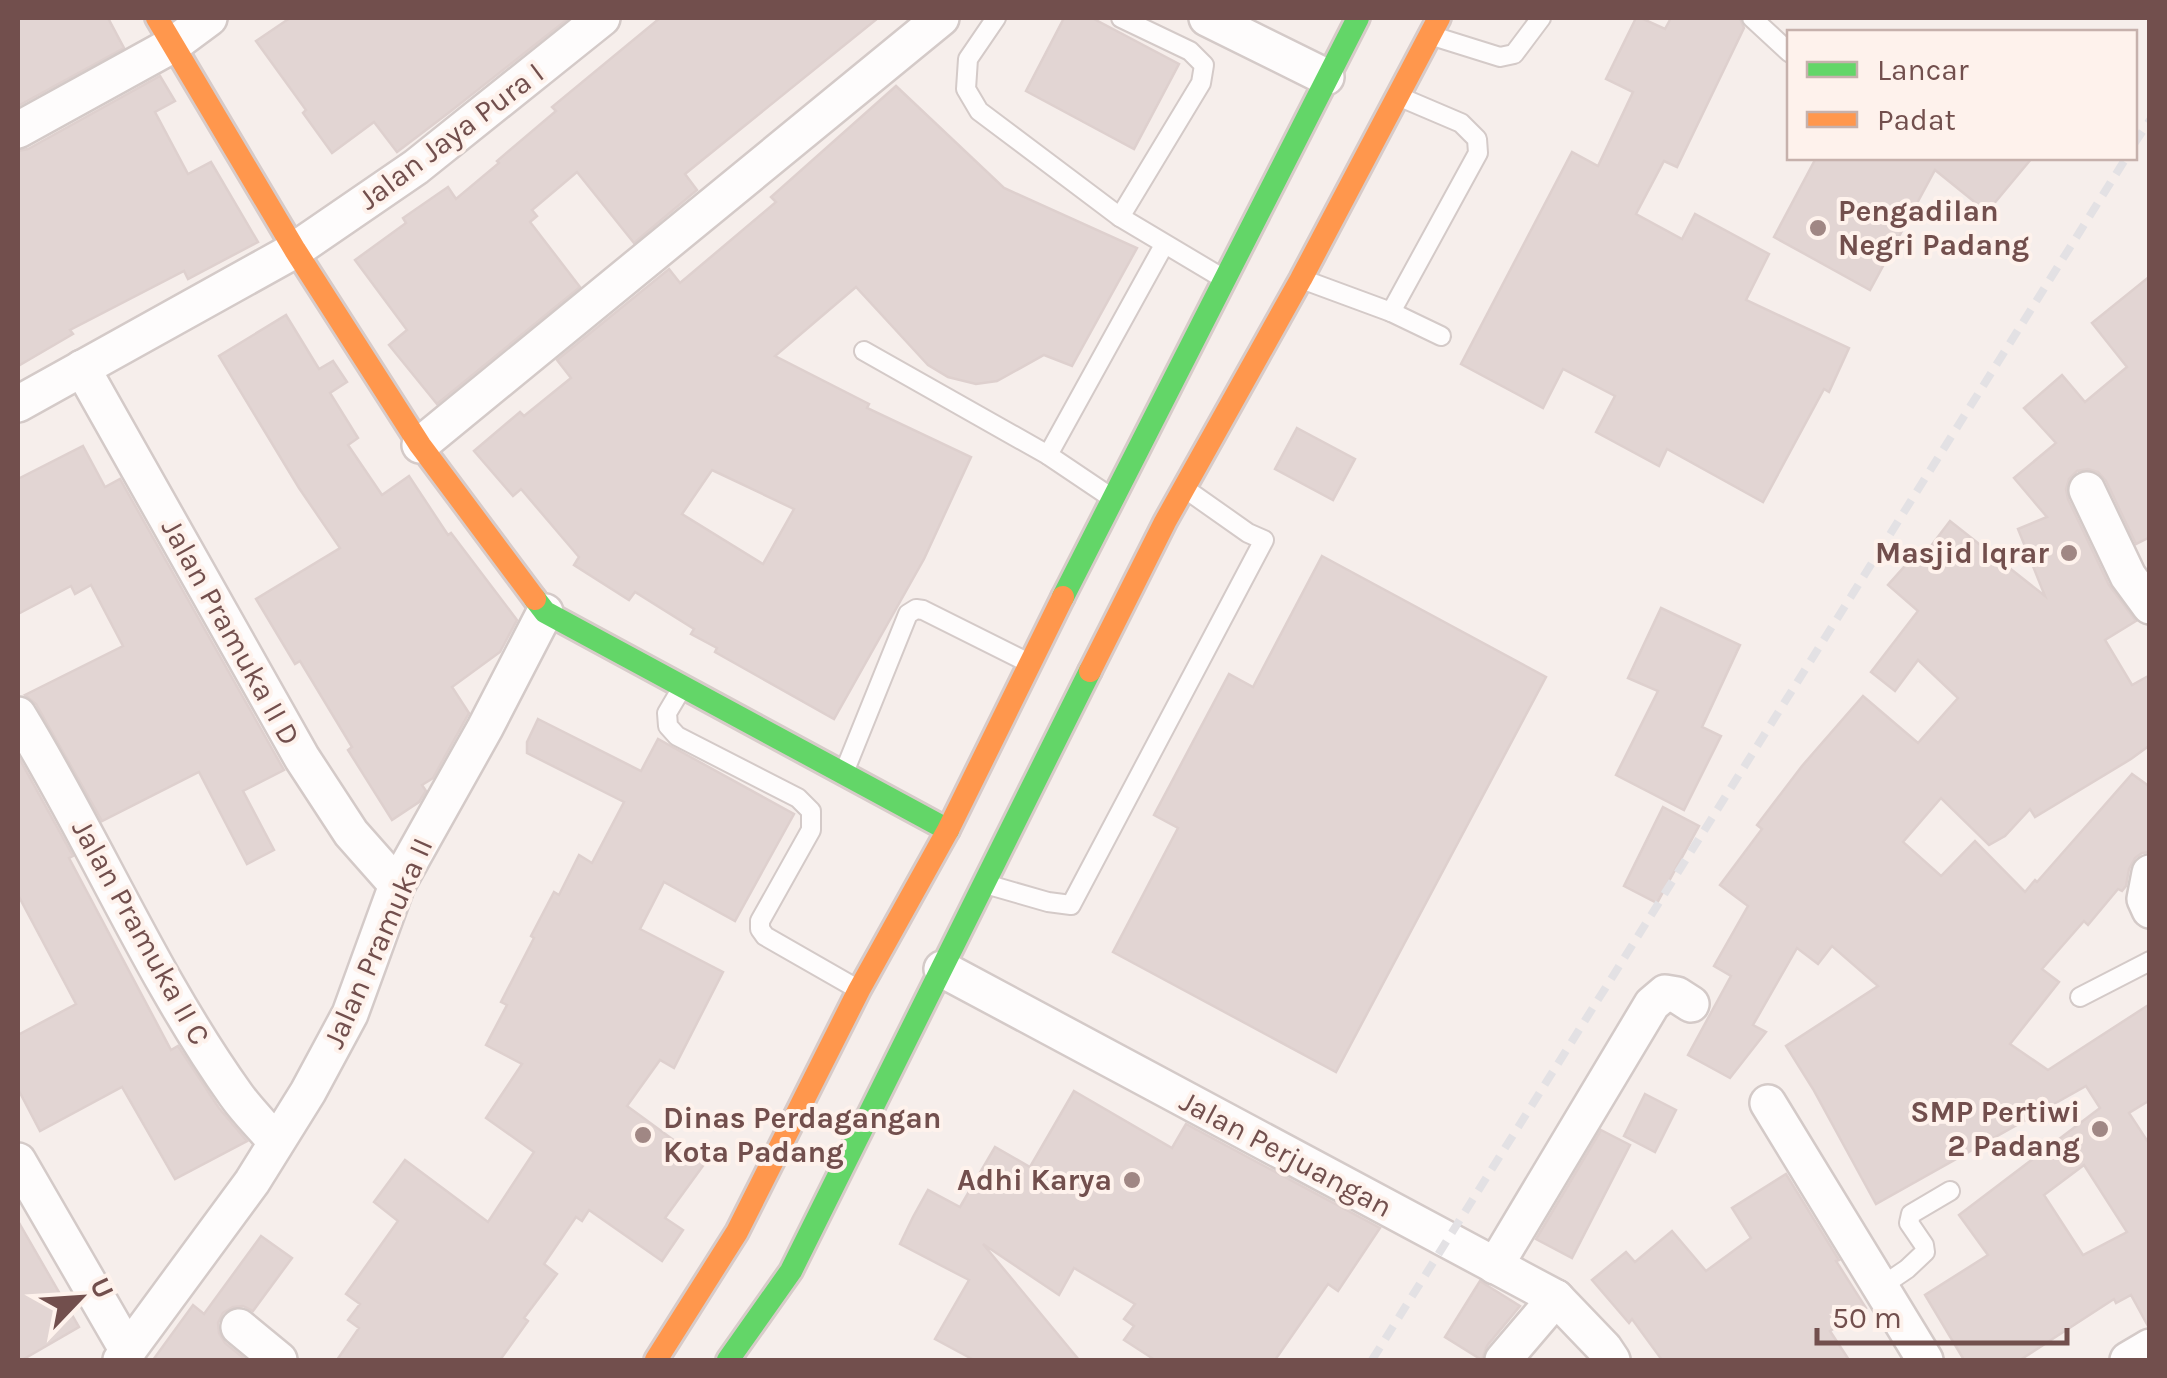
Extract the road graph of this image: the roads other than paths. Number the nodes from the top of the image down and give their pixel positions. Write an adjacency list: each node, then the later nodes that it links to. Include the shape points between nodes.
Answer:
1 (209, 18): 11 (street)
2 (602, 18): 18 (street, Jalan Jaya Pura I, via 416,167)
3 (941, 18): 26 (street)
4 (996, 18): 16 (lane, via 968,58 966,89 979,111)
5 (1121, 18): 16 (lane, via 1190,51 1204,65 1201,83)
6 (1208, 18): 13 (street)
7 (1541, 18): 10 (lane, via 1514,54 1500,57)
8 (1752, 18): 12 (lane)
9 (1348, 24): 13 (main road)
10 (1435, 26): 14 (main road)
11 (166, 31): 15 (street); 18 (main road)
12 (1787, 50)
13 (1326, 77): 19 (main road)
14 (1399, 96): 20 (main road); 21 (lane, via 1461,123 1477,139 1478,153)
15 (18, 130)
16 (1120, 216): 17 (lane)
17 (1164, 245): 19 (lane); 27 (lane)
18 (295, 250): 24 (street, Jalan Jaya Pura I); 26 (main road)
19 (1224, 279): 30 (main road)
20 (1302, 279): 21 (lane); 28 (main road)
21 (1391, 312): 22 (lane)
22 (1442, 336)
23 (864, 351): 27 (lane)
24 (82, 368): 25 (street, Jalan Jaya Pura I); 40 (street, Jalan Pramuka II D, via 302,758 351,833)
25 (18, 404)
26 (420, 446): 32 (main road)
27 (1048, 455): 30 (lane)
28 (1185, 488): 39 (main road); 39 (lane, via 1264,540 1071,905)
29 (2087, 490): 31 (street, via 2128,576)
30 (1112, 498): 33 (main road)
31 (2150, 606)
32 (545, 612): 34 (main road); 40 (street, Jalan Pramuka II)
33 (1032, 664): 36 (lane, via 916,609 908,614); 37 (main road)
34 (682, 688): 36 (main road); 44 (lane, via 668,713 677,736 811,811 812,830 760,929)
35 (18, 716): 48 (street, Jalan Pramuka II C, via 156,966 216,1065)
36 (843, 775): 37 (main road)
37 (948, 830): 44 (main road)
38 (2150, 874): 41 (street, via 2144,899)
39 (984, 883): 43 (main road)
40 (397, 885): 48 (street, Jalan Pramuka II, via 350,1014)
41 (2150, 910)
42 (2150, 960): 45 (lane)
43 (942, 969): 51 (street, Jalan Perjuangan); 59 (main road, via 791,1271)
44 (859, 990): 58 (main road, via 738,1232)
45 (2080, 997)
46 (1690, 1004): 51 (street, via 1665,993 1652,1004)
47 (1768, 1103): 52 (street)
48 (276, 1142): 56 (street, Jalan Pramuka II)
49 (18, 1161): 56 (street)
50 (1950, 1190): 52 (lane, via 1911,1214 1925,1252)
51 (1495, 1266): 53 (street, Jalan Perjuangan)
52 (1880, 1288): 62 (street)
53 (1556, 1298): 60 (street); 61 (street, Jalan Perjuangan)
54 (239, 1327): 57 (street)
55 (2150, 1347): 63 (street)
56 (125, 1356)
57 (278, 1360)
58 (656, 1360)
59 (728, 1360)
60 (1503, 1360)
61 (1612, 1360)
62 (1925, 1360)
63 (2128, 1360)

